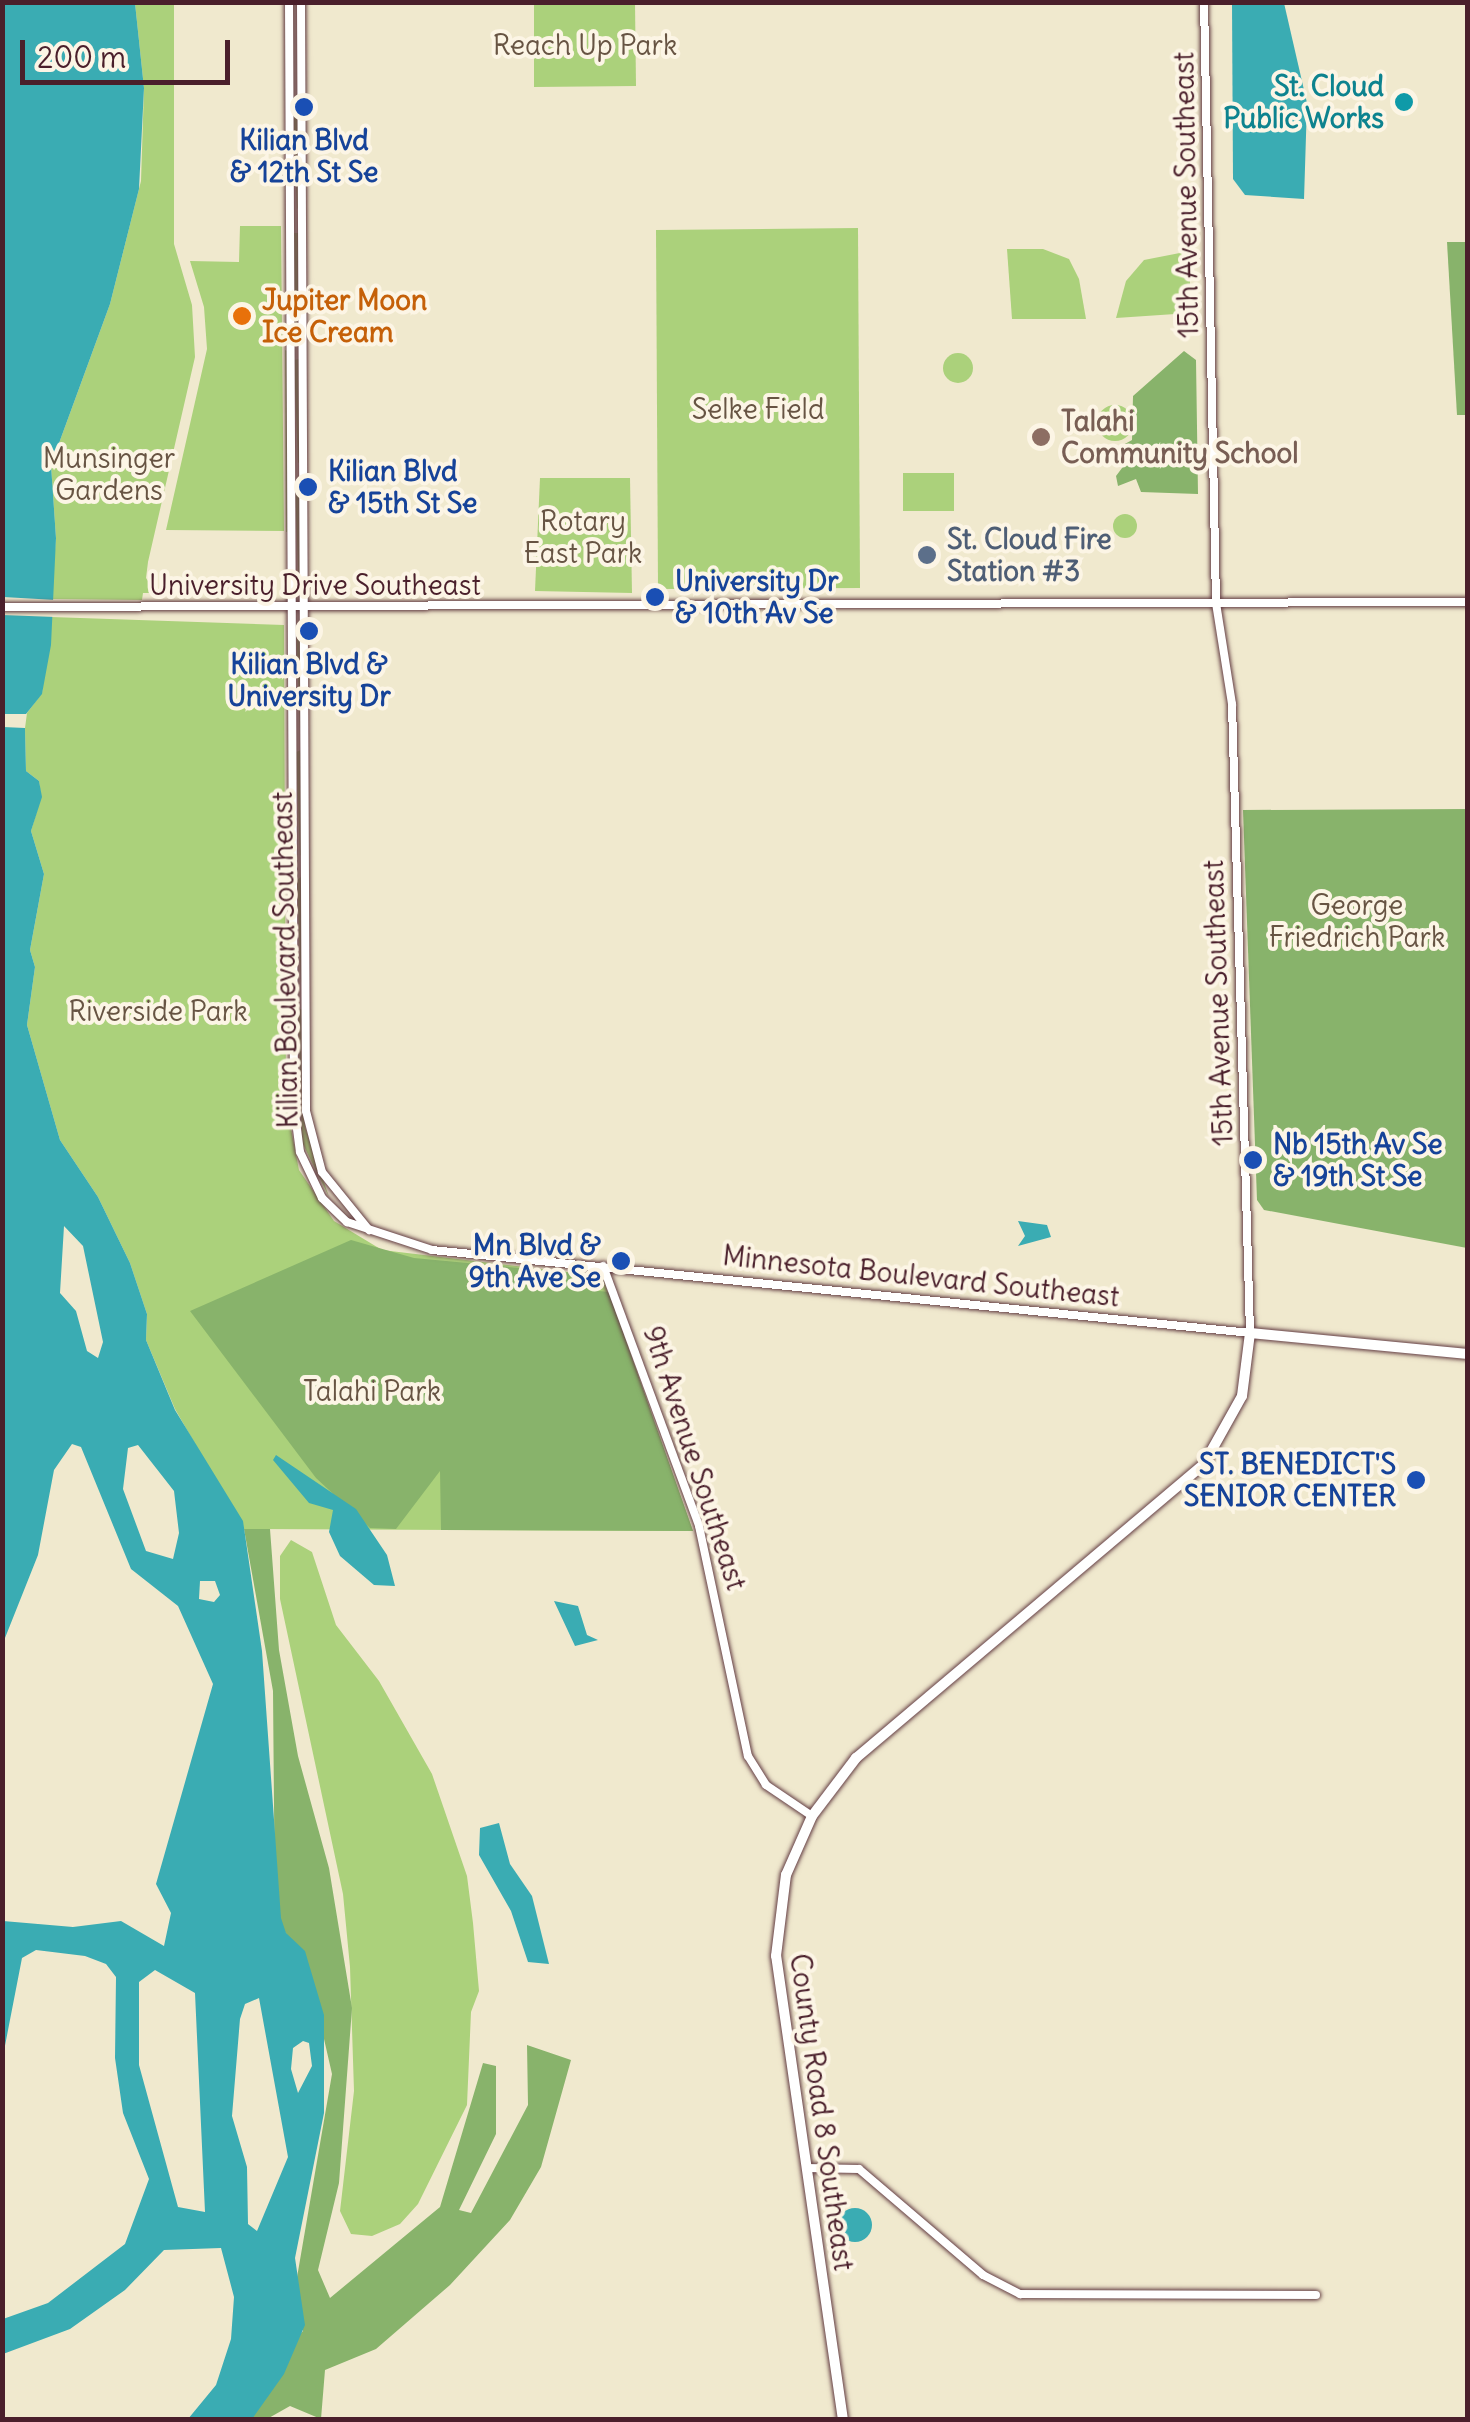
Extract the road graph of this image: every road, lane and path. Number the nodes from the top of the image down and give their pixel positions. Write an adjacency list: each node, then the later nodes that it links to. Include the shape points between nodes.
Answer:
1 (289, 2): 6 (street, Kilian Boulevard Southeast)
2 (301, 2): 7 (street, Kilian Boulevard Southeast)
3 (1204, 2): 5 (street, 15th Avenue Southeast)
4 (1468, 602): 5 (street, University Drive Southeast)
5 (1216, 604): 7 (street, University Drive Southeast); 11 (street, 15th Avenue Southeast, via 1232,704)
6 (292, 606): 7 (street, University Drive Southeast); 8 (street, University Drive Southeast); 9 (street, Kilian Boulevard Southeast, via 295,1123 322,1198)
7 (304, 606): 9 (street, Kilian Boulevard Southeast, via 307,1126 322,1172)
8 (2, 607)
9 (372, 1234): 10 (street, Minnesota Boulevard Southeast, via 432,1250)
10 (604, 1266): 11 (street, Minnesota Boulevard Southeast); 13 (street, 9th Avenue Southeast, via 699,1526 748,1756 766,1784)
11 (1250, 1332): 12 (main road, Minnesota Boulevard Southeast); 13 (main road, 15th Avenue Southeast, via 1242,1396 1204,1464 856,1758)
12 (1468, 1354)
13 (812, 1816): 14 (main road, County Road 8 Southeast, via 786,1875 776,1946)
14 (806, 2168): 15 (street, via 859,2168 983,2275 1020,2294); 16 (main road, County Road 8 Southeast)
15 (1316, 2295)
16 (842, 2420)

